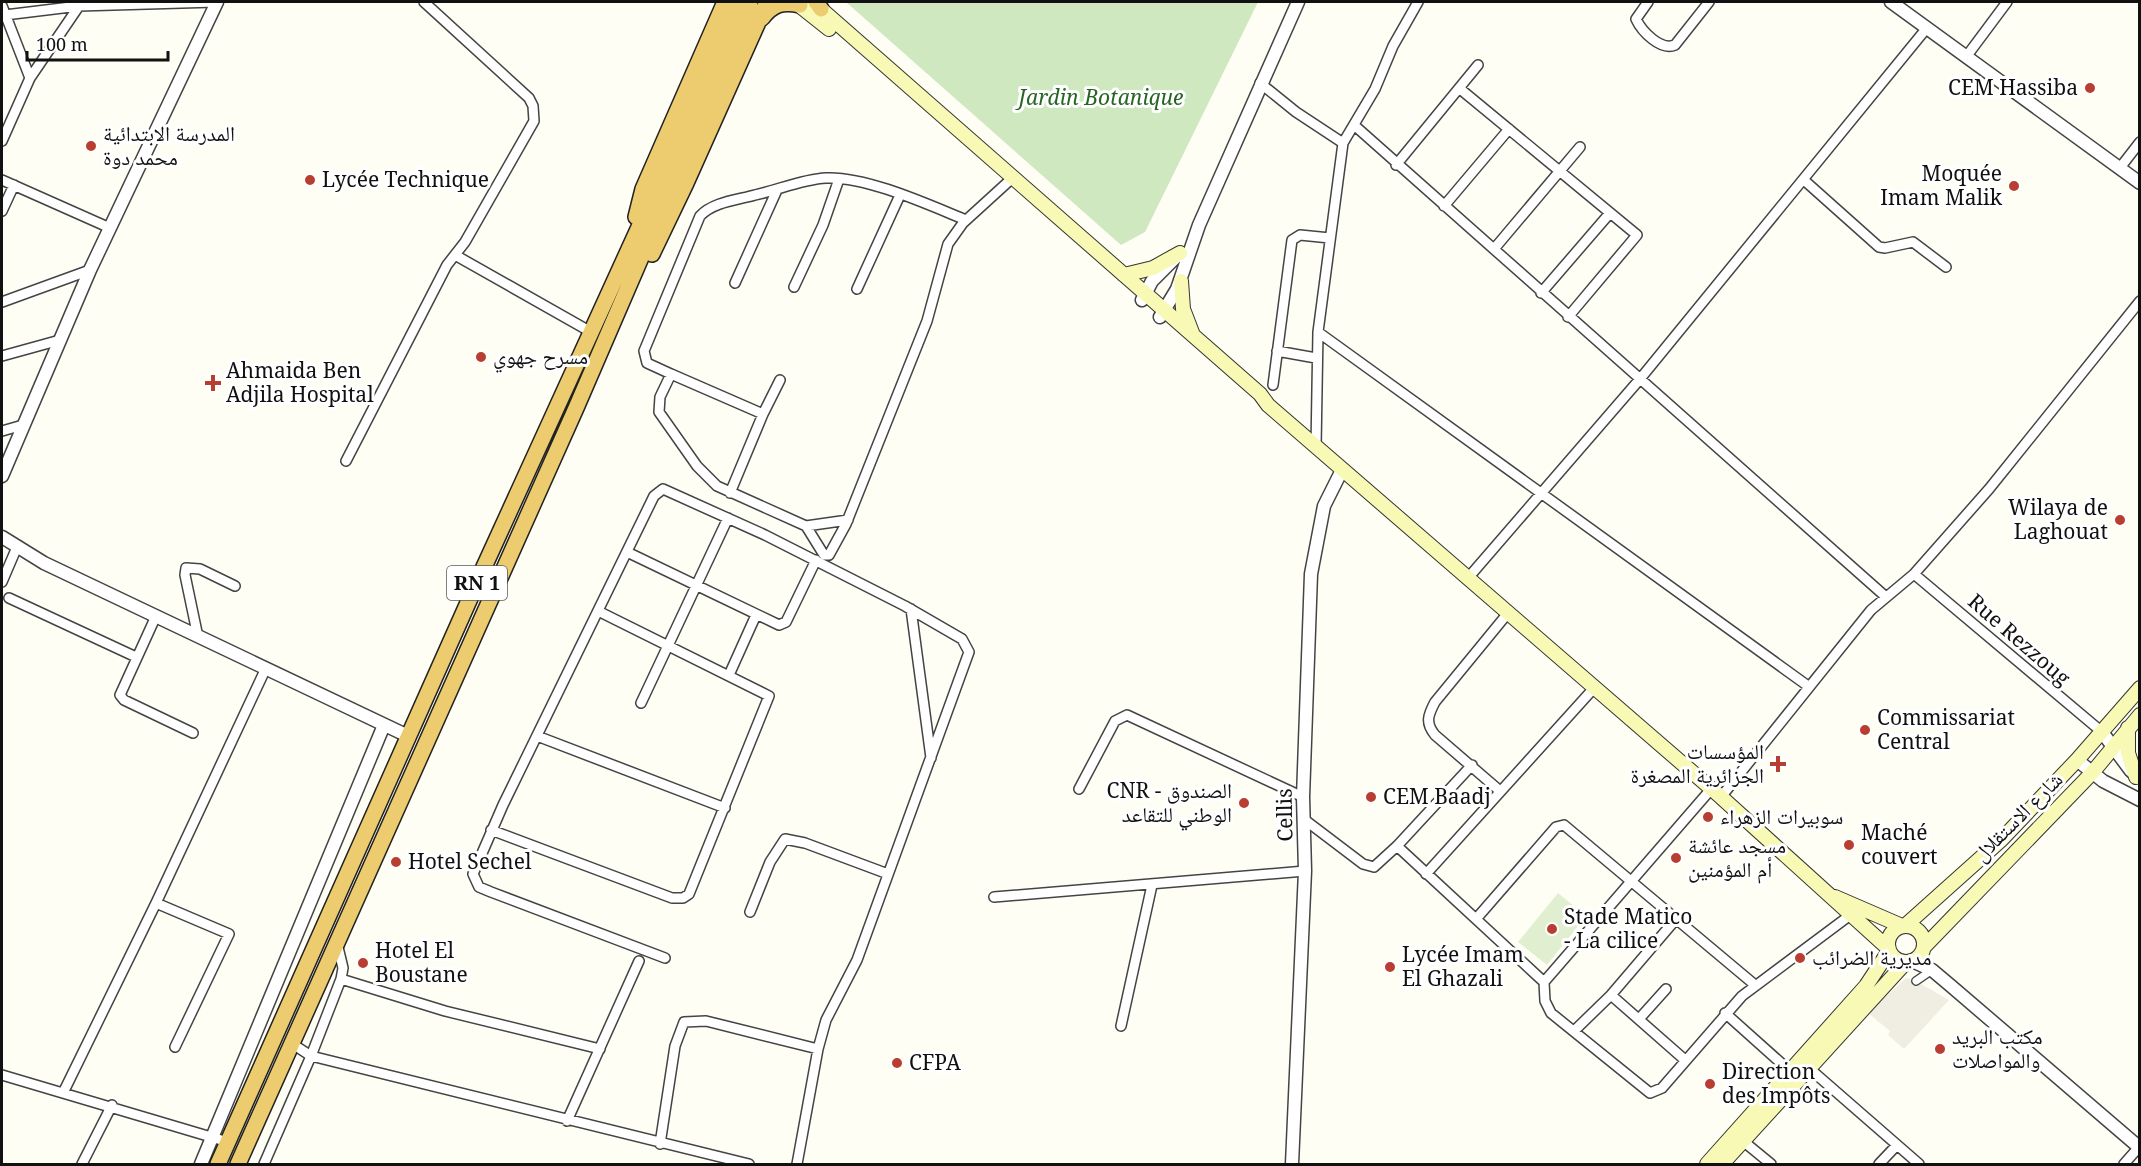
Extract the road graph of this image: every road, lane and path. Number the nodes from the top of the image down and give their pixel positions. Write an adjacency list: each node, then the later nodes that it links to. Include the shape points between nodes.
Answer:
1 (217, 2): 13 (street); 44 (street)
2 (424, 2): 49 (street, via 524,93 535,113 531,129)
3 (725, 2): 48 (highway, via 643,189)
4 (767, 2): 15 (highway)
5 (1298, 2): 20 (street)
6 (1418, 2): 22 (street)
7 (1648, 2): 8 (street, via 1636,20 1668,48 1675,45)
8 (1710, 2)
9 (1891, 2): 16 (street)
10 (2007, 2): 17 (street)
11 (743, 3): 48 (highway, RN 1); 55 (highway, RN 1)
12 (809, 4): 15 (highway, via 780,3); 34 (main road); 52 (main road)
13 (79, 6): 14 (street); 19 (street)
14 (3, 10): 19 (street)
15 (760, 21): 55 (highway, via 663,235)
16 (1926, 30): 17 (street); 33 (street)
17 (1966, 57): 29 (street)
18 (1478, 65): 21 (street)
19 (30, 78): 24 (street)
20 (1260, 83): 26 (street); 43 (street)
21 (1459, 88): 23 (street); 28 (street)
22 (1354, 125): 26 (street); 28 (street)
23 (1509, 129): 30 (street); 39 (street)
24 (2, 139)
25 (2139, 142): 29 (street)
26 (1343, 143): 45 (street)
27 (1580, 147): 30 (street)
28 (1396, 165): 39 (street)
29 (2119, 169): 35 (street)
30 (1560, 171): 41 (street); 46 (street)
31 (839, 179): 37 (street, via 824,178); 38 (street); 56 (street, via 823,225)
32 (2, 180): 36 (street)
33 (1805, 181): 50 (street, via 1879,247 1913,242); 72 (street)
34 (1008, 182): 42 (street); 59 (main road)
35 (2139, 183)
36 (14, 185): 40 (street); 44 (street)
37 (777, 190): 54 (street); 71 (street, via 716,206 700,216 644,351 647,363)
38 (900, 195): 42 (street); 57 (street)
39 (1444, 206): 46 (street)
40 (2, 211)
41 (1610, 213): 58 (street); 63 (street, via 1637,235)
42 (966, 220): 86 (street, via 948,244 927,321)
43 (1199, 225): 47 (street); 53 (street)
44 (110, 228): 51 (street)
45 (1330, 238): 65 (street); 68 (street, via 1300,236 1292,240)
46 (1494, 249): 58 (street)
47 (1180, 253): 52 (main road, via 1153,267); 59 (street)
48 (626, 254): 64 (highway, RN 1)
49 (455, 255): 64 (street); 80 (street)
50 (1946, 267)
51 (90, 270): 61 (street); 67 (street)
52 (1124, 275): 59 (main road)
53 (1181, 281): 62 (street); 66 (main road, via 1183,309)
54 (735, 283)
55 (629, 285): 149 (highway, RN 1)
56 (794, 286)
57 (857, 289)
58 (1541, 293): 63 (street)
59 (1143, 296): 62 (main road)
60 (2139, 301): 93 (street, via 1989,489)
61 (2, 302)
62 (1162, 314): 66 (main road); 75 (main road, via 1256,400)
63 (1568, 317): 72 (street)
64 (591, 332): 119 (highway, RN 1)
65 (1318, 332): 70 (street); 84 (street)
66 (1195, 339): 75 (main road)
67 (60, 340): 69 (street); 77 (street)
68 (1277, 351): 70 (street); 74 (street)
69 (2, 356)
70 (1316, 358): 79 (street)
71 (670, 374): 76 (street); 83 (street, via 660,397 659,412 697,466)
72 (1640, 379): 84 (street); 98 (street)
73 (780, 380): 76 (street)
74 (1273, 385)
75 (1268, 405): 79 (main road)
76 (763, 414): 83 (street)
77 (23, 425): 78 (street); 82 (street)
78 (2, 431)
79 (1316, 447): 81 (main road)
80 (346, 461)
81 (1342, 470): 94 (main road); 130 (street, Cellis, via 1324,506 1311,574)
82 (2, 476)
83 (730, 493): 87 (street)
84 (1543, 493): 94 (street); 110 (street)
85 (728, 518): 91 (street, via 674,492 659,490); 92 (street); 97 (street)
86 (848, 520): 87 (street); 87 (street, via 827,556)
87 (806, 525)
88 (2, 537): 90 (street)
89 (2, 546): 90 (street)
90 (19, 550): 95 (street); 104 (street)
91 (627, 552): 97 (street); 101 (street)
92 (816, 561): 100 (street); 103 (street, via 786,622 779,625)
93 (1914, 574): 98 (street); 117 (street, Rue Rezzoug)
94 (1468, 578): 102 (main road)
95 (2, 582)
96 (235, 586): 105 (street, via 200,569 186,568)
97 (697, 586): 103 (street); 106 (street)
98 (1886, 597): 110 (street)
99 (9, 598): 107 (street)
100 (910, 609): 122 (street); 122 (street, via 962,639 969,652)
101 (598, 611): 106 (street); 120 (street)
102 (1508, 613): 111 (main road); 124 (street, via 1435,702 1428,717 1427,724 1435,735)
103 (756, 615): 109 (street)
104 (156, 616): 105 (street); 107 (street)
105 (198, 637): 108 (street)
106 (669, 646): 109 (street); 113 (street)
107 (136, 657): 118 (street, via 120,692 121,698)
108 (266, 668): 115 (street); 143 (street)
109 (729, 675): 132 (street, via 769,696)
110 (1808, 686): 129 (street)
111 (1594, 688): 128 (street); 129 (main road)
112 (2139, 688): 117 (main road)
113 (641, 702)
114 (2139, 715): 116 (main road, شارع الاستقلال)
115 (384, 725): 119 (street); 178 (street)
116 (2128, 728): 121 (main road, شارع الاستقلال); 126 (main road, via 2128,753)
117 (2102, 732): 121 (street); 123 (main road)
118 (193, 733)
119 (408, 736): 180 (highway, RN 1)
120 (537, 736): 132 (street); 134 (street)
121 (2115, 746): 125 (main road, شارع الاستقلال); 126 (street)
122 (931, 760): 137 (street)
123 (2077, 760): 125 (street); 148 (main road, via 2002,839)
124 (1472, 765): 128 (street); 135 (street)
125 (2092, 773): 131 (street); 150 (main road, شارع الاستقلال)
126 (2138, 779)
127 (1079, 789): 130 (street, via 1115,721 1127,715)
128 (1500, 791): 138 (street)
129 (1716, 793): 139 (street); 141 (main road)
130 (1303, 797): 133 (street, Cellis)
131 (2139, 800)
132 (725, 808): 134 (street, via 689,894 679,899)
133 (1305, 820): 135 (street, via 1370,867); 136 (street, Cellis)
134 (491, 830): 152 (street, via 474,868 474,880 479,886)
135 (1397, 846): 138 (street)
136 (1305, 871): 140 (street); 191 (street, Cellis)
137 (888, 874): 144 (street, via 787,838 774,855); 169 (street, via 848,980 826,1020)
138 (1426, 874): 146 (street)
139 (1631, 882): 146 (street, via 1568,825 1560,825); 147 (street); 158 (street)
140 (1152, 885): 142 (street); 164 (street)
141 (1828, 894): 145 (main road); 148 (main road)
142 (994, 897)
143 (156, 903): 167 (street, via 229,934); 175 (street)
144 (750, 912)
145 (1850, 916): 151 (main road); 159 (street)
146 (1476, 919): 158 (street)
147 (1676, 919): 159 (street); 161 (street)
148 (1904, 926): 150 (main road, via 1920,932); 151 (main road, via 1892,932)
149 (337, 941): 156 (street, via 343,968); 166 (highway, RN 1)
150 (1923, 949): 153 (main road); 155 (street)
151 (1889, 950): 153 (main road, via 1896,959); 173 (main road, via 1873,978)
152 (665, 958)
153 (1909, 961): 155 (street); 172 (main road, via 1882,986)
154 (639, 962): 168 (street)
155 (1932, 970): 157 (street); 183 (street)
156 (341, 979): 168 (street, via 445,1011); 170 (street)
157 (1916, 981)
158 (1544, 982): 165 (street, via 1547,1007)
159 (1755, 985): 162 (street)
160 (1666, 989): 163 (street)
161 (1611, 995): 163 (street); 165 (street)
162 (1725, 1013): 171 (street); 173 (street)
163 (1639, 1019): 171 (street)
164 (1121, 1026)
165 (1574, 1031): 171 (street, via 1650,1093 1662,1088)
166 (291, 1043): 170 (street); 187 (highway, RN 1)
167 (175, 1047)
168 (600, 1048): 177 (street)
169 (818, 1049): 181 (street, via 706,1021 684,1022 675,1046); 190 (street)
170 (311, 1056): 177 (street); 188 (street)
171 (1685, 1060)
172 (1810, 1069): 179 (main road); 182 (street)
173 (1791, 1072): 192 (main road)
174 (2, 1075): 175 (street)
175 (64, 1091): 176 (street)
176 (112, 1105): 178 (street); 184 (street)
177 (567, 1121): 181 (street)
178 (212, 1136): 180 (street); 185 (street)
179 (1743, 1141): 193 (main road); 194 (street)
180 (228, 1142): 186 (highway, RN 1)
181 (660, 1144): 189 (street)
182 (1897, 1145): 195 (street); 196 (street)
183 (2139, 1148): 197 (street)
184 (82, 1164)
185 (201, 1164)
186 (218, 1164)
187 (238, 1164)
188 (264, 1164)
189 (749, 1164)
190 (797, 1164)
191 (1292, 1164)
192 (1707, 1164)
193 (1722, 1164)
194 (1771, 1164)
195 (1879, 1164)
196 (1919, 1164)
197 (2124, 1164)

